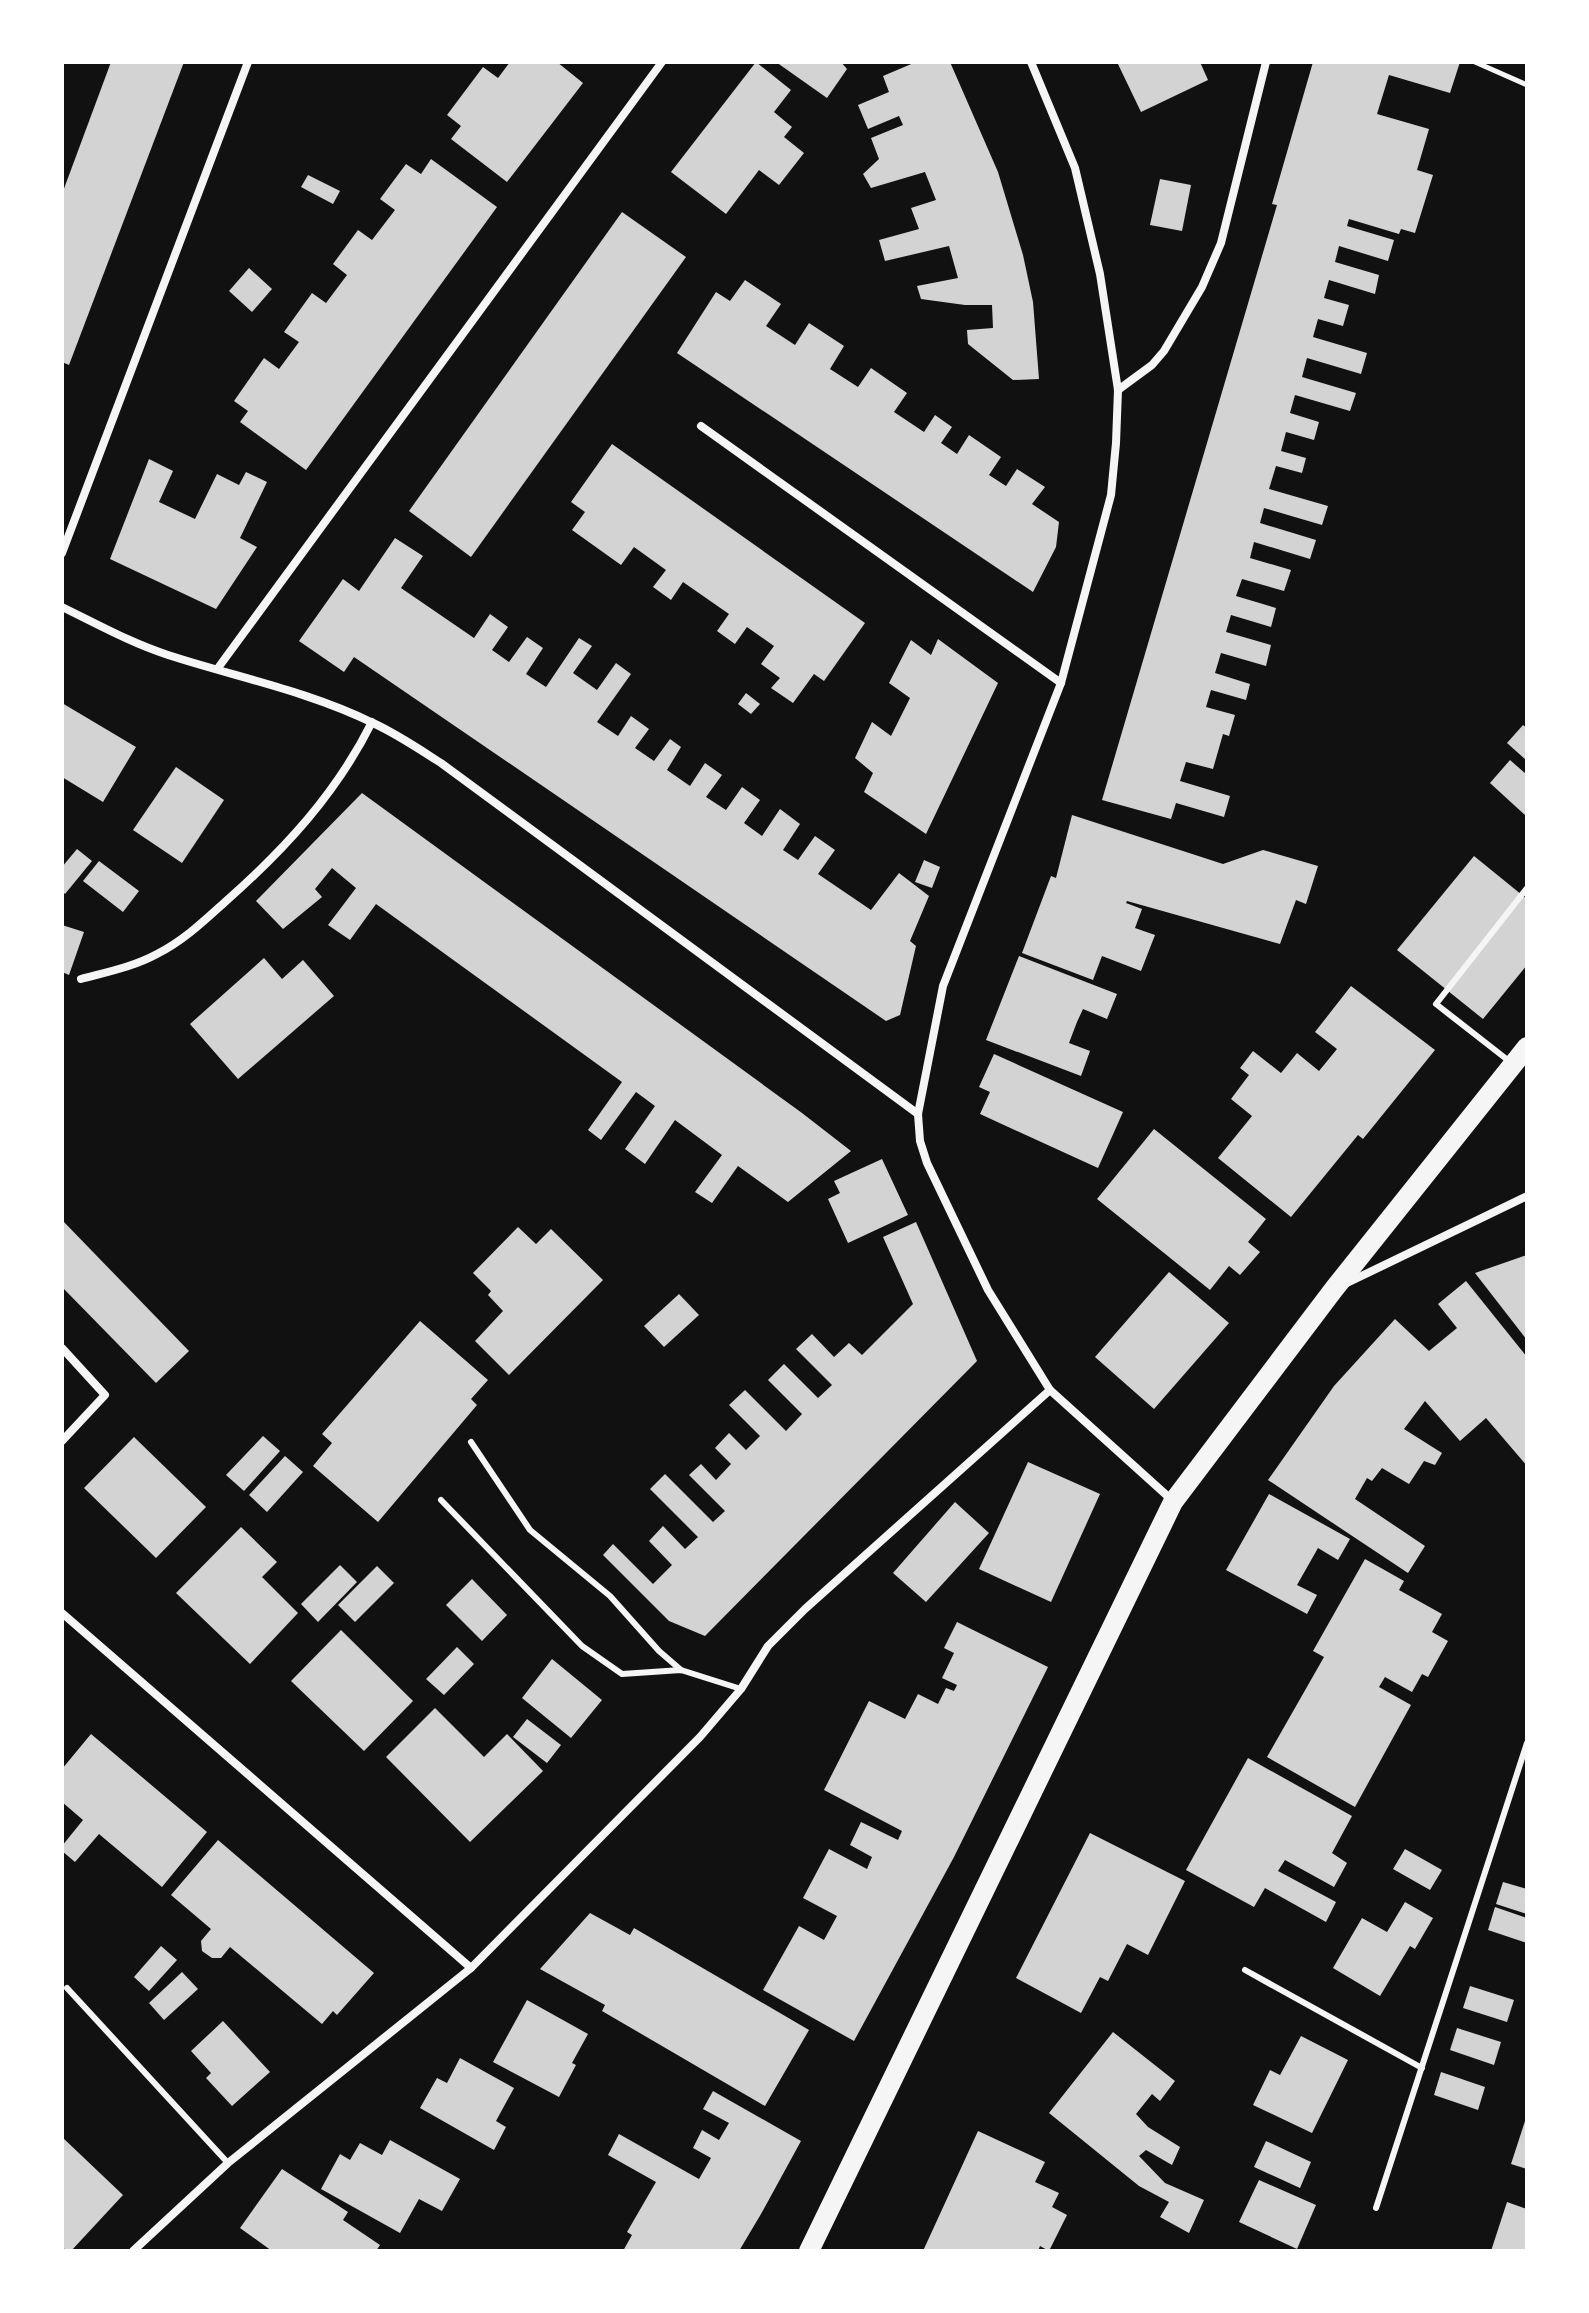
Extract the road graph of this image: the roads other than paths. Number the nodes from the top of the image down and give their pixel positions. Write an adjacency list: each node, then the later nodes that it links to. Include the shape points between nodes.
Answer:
1 (248, 62): 7 (street)
2 (662, 62): 9 (street)
3 (1031, 62): 5 (street, via 1075,168 1100,274)
4 (1266, 62): 5 (street, via 1221,243 1202,287 1164,351)
5 (1118, 390): 10 (street, via 1111,495)
6 (701, 426): 10 (street)
7 (62, 553)
8 (62, 607): 9 (street, via 124,638)
9 (218, 668): 11 (street)
10 (1061, 683): 16 (street, via 952,957)
11 (372, 722): 13 (street, via 327,798 258,873 189,934 126,967); 16 (street, via 441,763)
12 (1527, 888): 15 (lane, via 1436,1004)
13 (81, 979)
14 (1527, 1047): 15 (main road)
15 (1513, 1065): 18 (main road)
16 (918, 1114): 20 (street, via 927,1163 988,1290)
17 (1527, 1196): 18 (street)
18 (1334, 1289): 24 (main road)
19 (62, 1348): 21 (street, via 105,1395)
20 (1050, 1390): 24 (street); 27 (street, via 805,1609 768,1646)
21 (62, 1441)
22 (471, 1442): 26 (lane, via 530,1530 610,1596)
23 (441, 1500): 26 (lane, via 582,1646 622,1674)
24 (1173, 1502): 36 (main road)
25 (62, 1613): 29 (street)
26 (681, 1670): 27 (lane)
27 (741, 1689): 29 (street)
28 (1527, 1743): 32 (lane)
29 (471, 1968): 33 (street)
30 (1245, 1970): 32 (lane)
31 (67, 1988): 33 (lane)
32 (1422, 2068): 34 (lane)
33 (228, 2163): 35 (street)
34 (1376, 2208)
35 (133, 2251)
36 (809, 2251)

